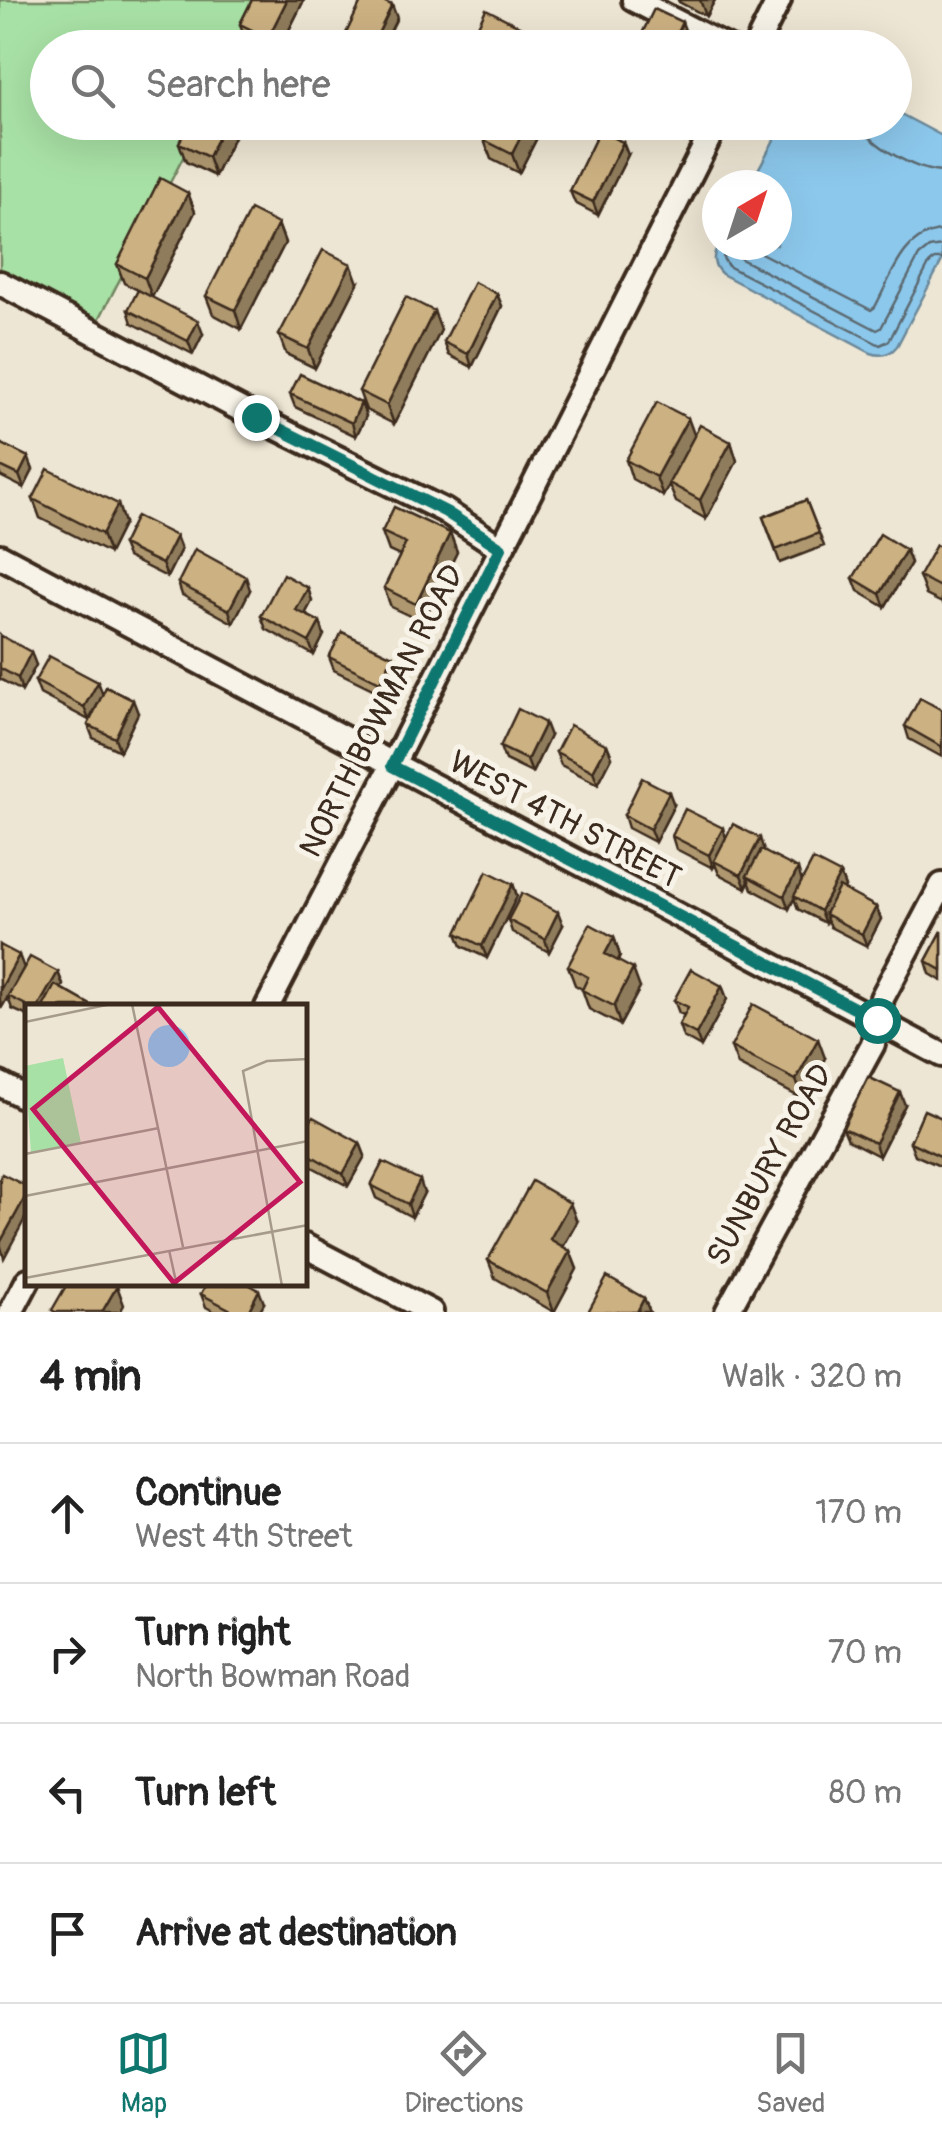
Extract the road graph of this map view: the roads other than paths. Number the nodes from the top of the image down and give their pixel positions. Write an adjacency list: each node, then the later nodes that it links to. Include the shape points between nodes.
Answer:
1 (634, 0): 3 (street)
2 (779, 0): 4 (street)
3 (693, 30)
4 (764, 30)
5 (709, 140): 7 (street, NORTH BOWMAN ROAD)
6 (0, 282): 7 (street, via 446,512)
7 (501, 548): 9 (street, NORTH BOWMAN ROAD)
8 (0, 556): 9 (street, WEST 4TH STREET)
9 (392, 766): 11 (street, NORTH BOWMAN ROAD); 12 (street, WEST 4TH STREET)
10 (942, 886): 12 (street, SUNBURY ROAD, via 882,998)
11 (269, 1004)
12 (877, 1020): 13 (street, WEST 4TH STREET); 20 (street, SUNBURY ROAD, via 873,1044)
13 (942, 1055)
14 (0, 1084): 15 (street)
15 (25, 1097)
16 (308, 1248): 19 (street)
17 (25, 1286): 18 (street)
18 (11, 1312)
19 (431, 1312)
20 (727, 1312)

